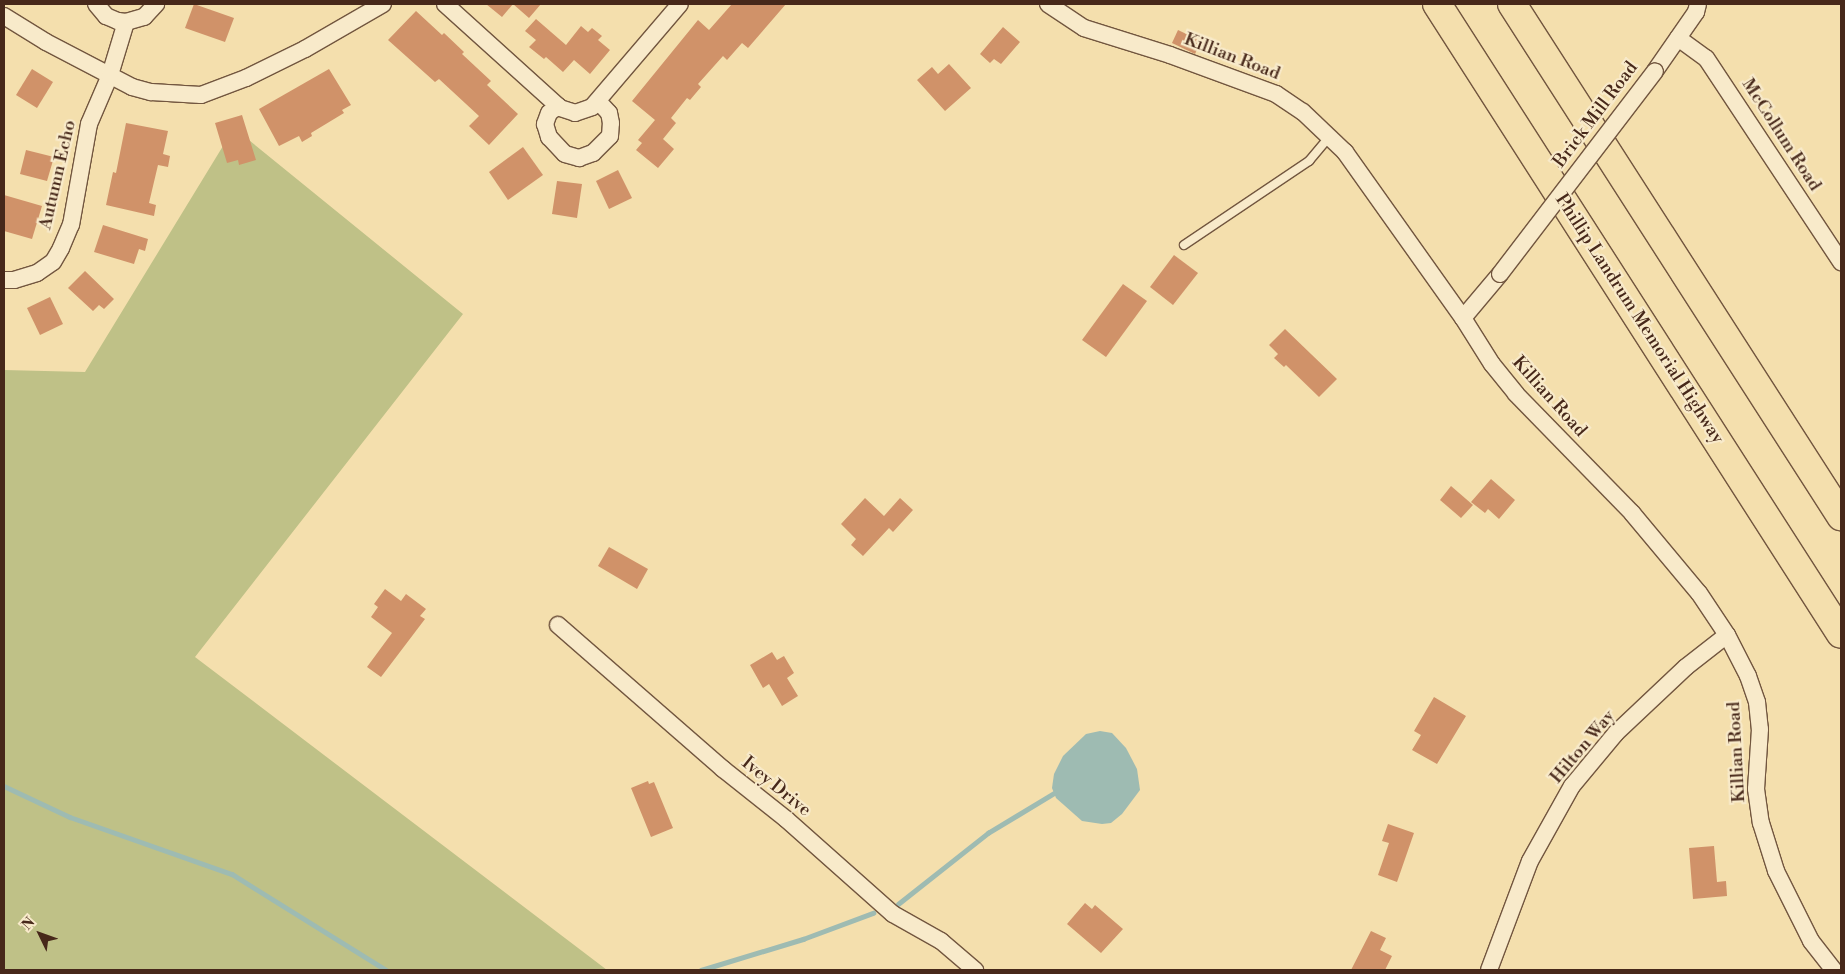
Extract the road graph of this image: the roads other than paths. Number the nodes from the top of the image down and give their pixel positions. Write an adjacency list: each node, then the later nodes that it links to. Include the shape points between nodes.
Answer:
1 (96, 4): 11 (street, via 106,16)
2 (156, 4): 11 (street, via 144,17)
3 (383, 4): 13 (street, via 305,49 246,78 201,94 151,92 132,87)
4 (445, 4): 15 (street)
5 (680, 4): 14 (street)
6 (1048, 4): 16 (street, Killian Road, via 1084,28 1276,94)
7 (1437, 4): 23 (highway, Phillip Landrum Memorial Highway)
8 (1512, 4): 21 (highway)
9 (1698, 4): 12 (street, Brick Mill Road)
10 (4, 16): 13 (street)
11 (126, 22): 13 (street, Autumn Echo)
12 (1678, 38): 18 (street, McCollum Road, via 1706,58); 20 (street, Brick Mill Road, bridge)
13 (110, 75): 19 (street, Autumn Echo, via 90,124 72,225 61,248 52,262 38,273)
14 (598, 101): 15 (street, via 584,112 575,113); 15 (street, via 609,113 610,136 593,153 579,158 565,154 549,137 545,124 549,113)
15 (558, 106)
16 (1330, 136): 17 (lane, via 1309,161); 20 (street, Killian Road, via 1345,152)
17 (1184, 245)
18 (1841, 262)
19 (4, 280)
20 (1464, 318): 24 (street, Killian Road, via 1492,364 1516,394 1632,513 1699,593)
21 (1841, 516)
22 (558, 625): 25 (street, Ivey Drive, via 893,914 941,941)
23 (1841, 634)
24 (1727, 635): 26 (street, Hilton Way, via 1686,667 1616,734 1572,786 1530,861); 27 (street, Killian Road, via 1757,702 1760,729 1756,789 1761,823 1776,871 1811,941)
25 (975, 970)
26 (1489, 970)
27 (1834, 970)

